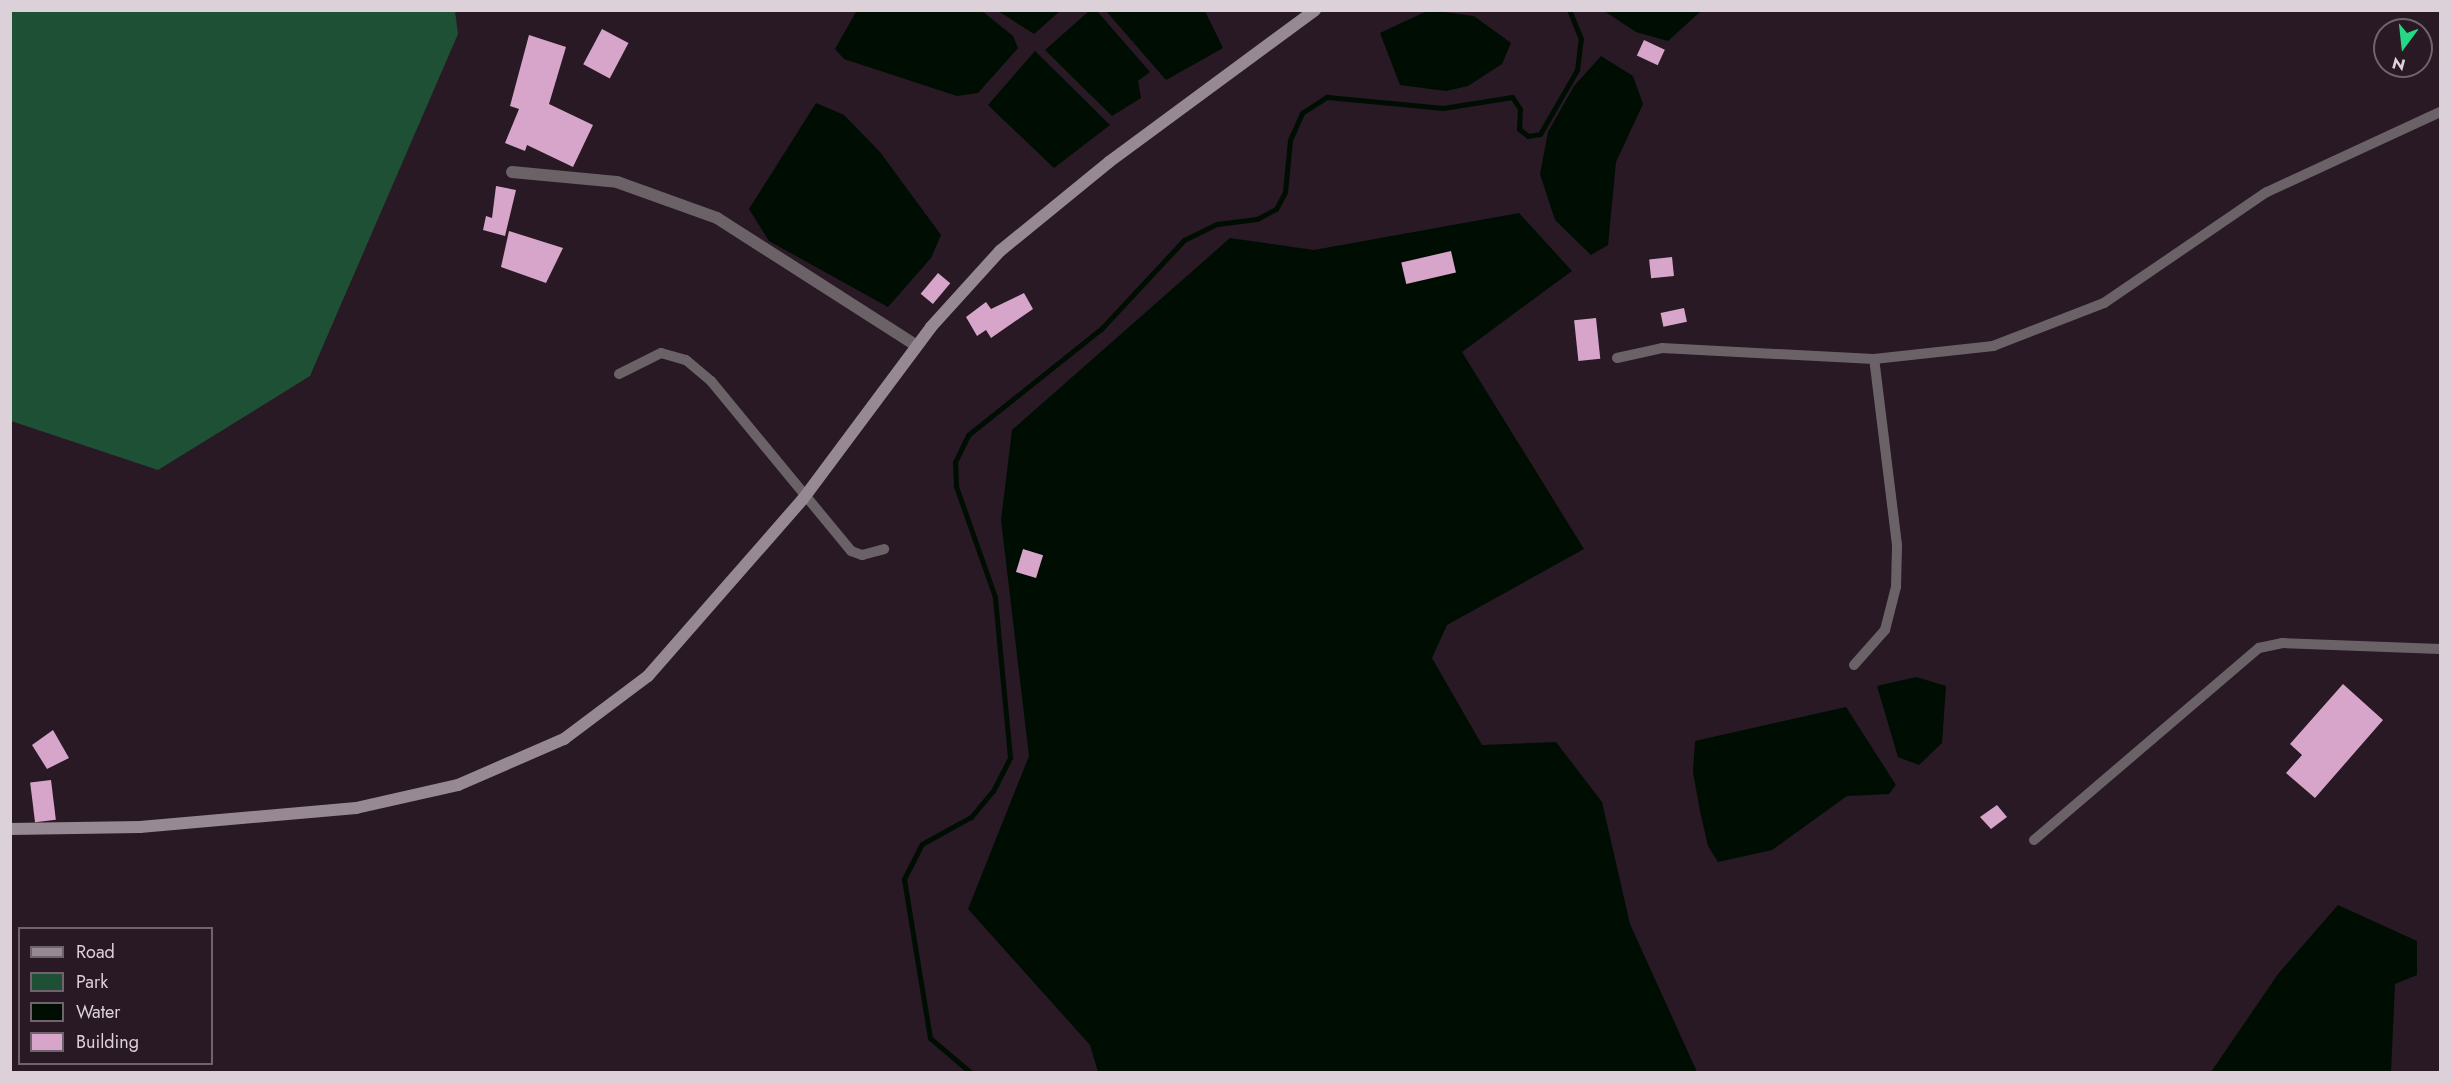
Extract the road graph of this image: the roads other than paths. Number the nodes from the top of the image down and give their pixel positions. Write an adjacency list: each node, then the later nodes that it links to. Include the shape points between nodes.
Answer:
1 (1315, 10): 4 (street, via 1065,195 1000,251)
2 (2440, 112): 6 (lane, via 2267,192 2104,303 2054,327 1993,346)
3 (512, 172): 4 (street, via 617,182 717,218)
4 (917, 346): 8 (street)
5 (1617, 358): 6 (lane, via 1662,348)
6 (1874, 359): 11 (lane, via 1896,586 1885,630)
7 (619, 374): 8 (lane, via 661,353 686,360 711,381)
8 (803, 499): 9 (lane, via 851,551 862,555); 12 (street, via 648,676 564,739 458,785 356,808 140,827)
9 (884, 549)
10 (2440, 649): 13 (lane, via 2282,643 2259,648)
11 (1854, 664)
12 (10, 829)
13 (2034, 840)

